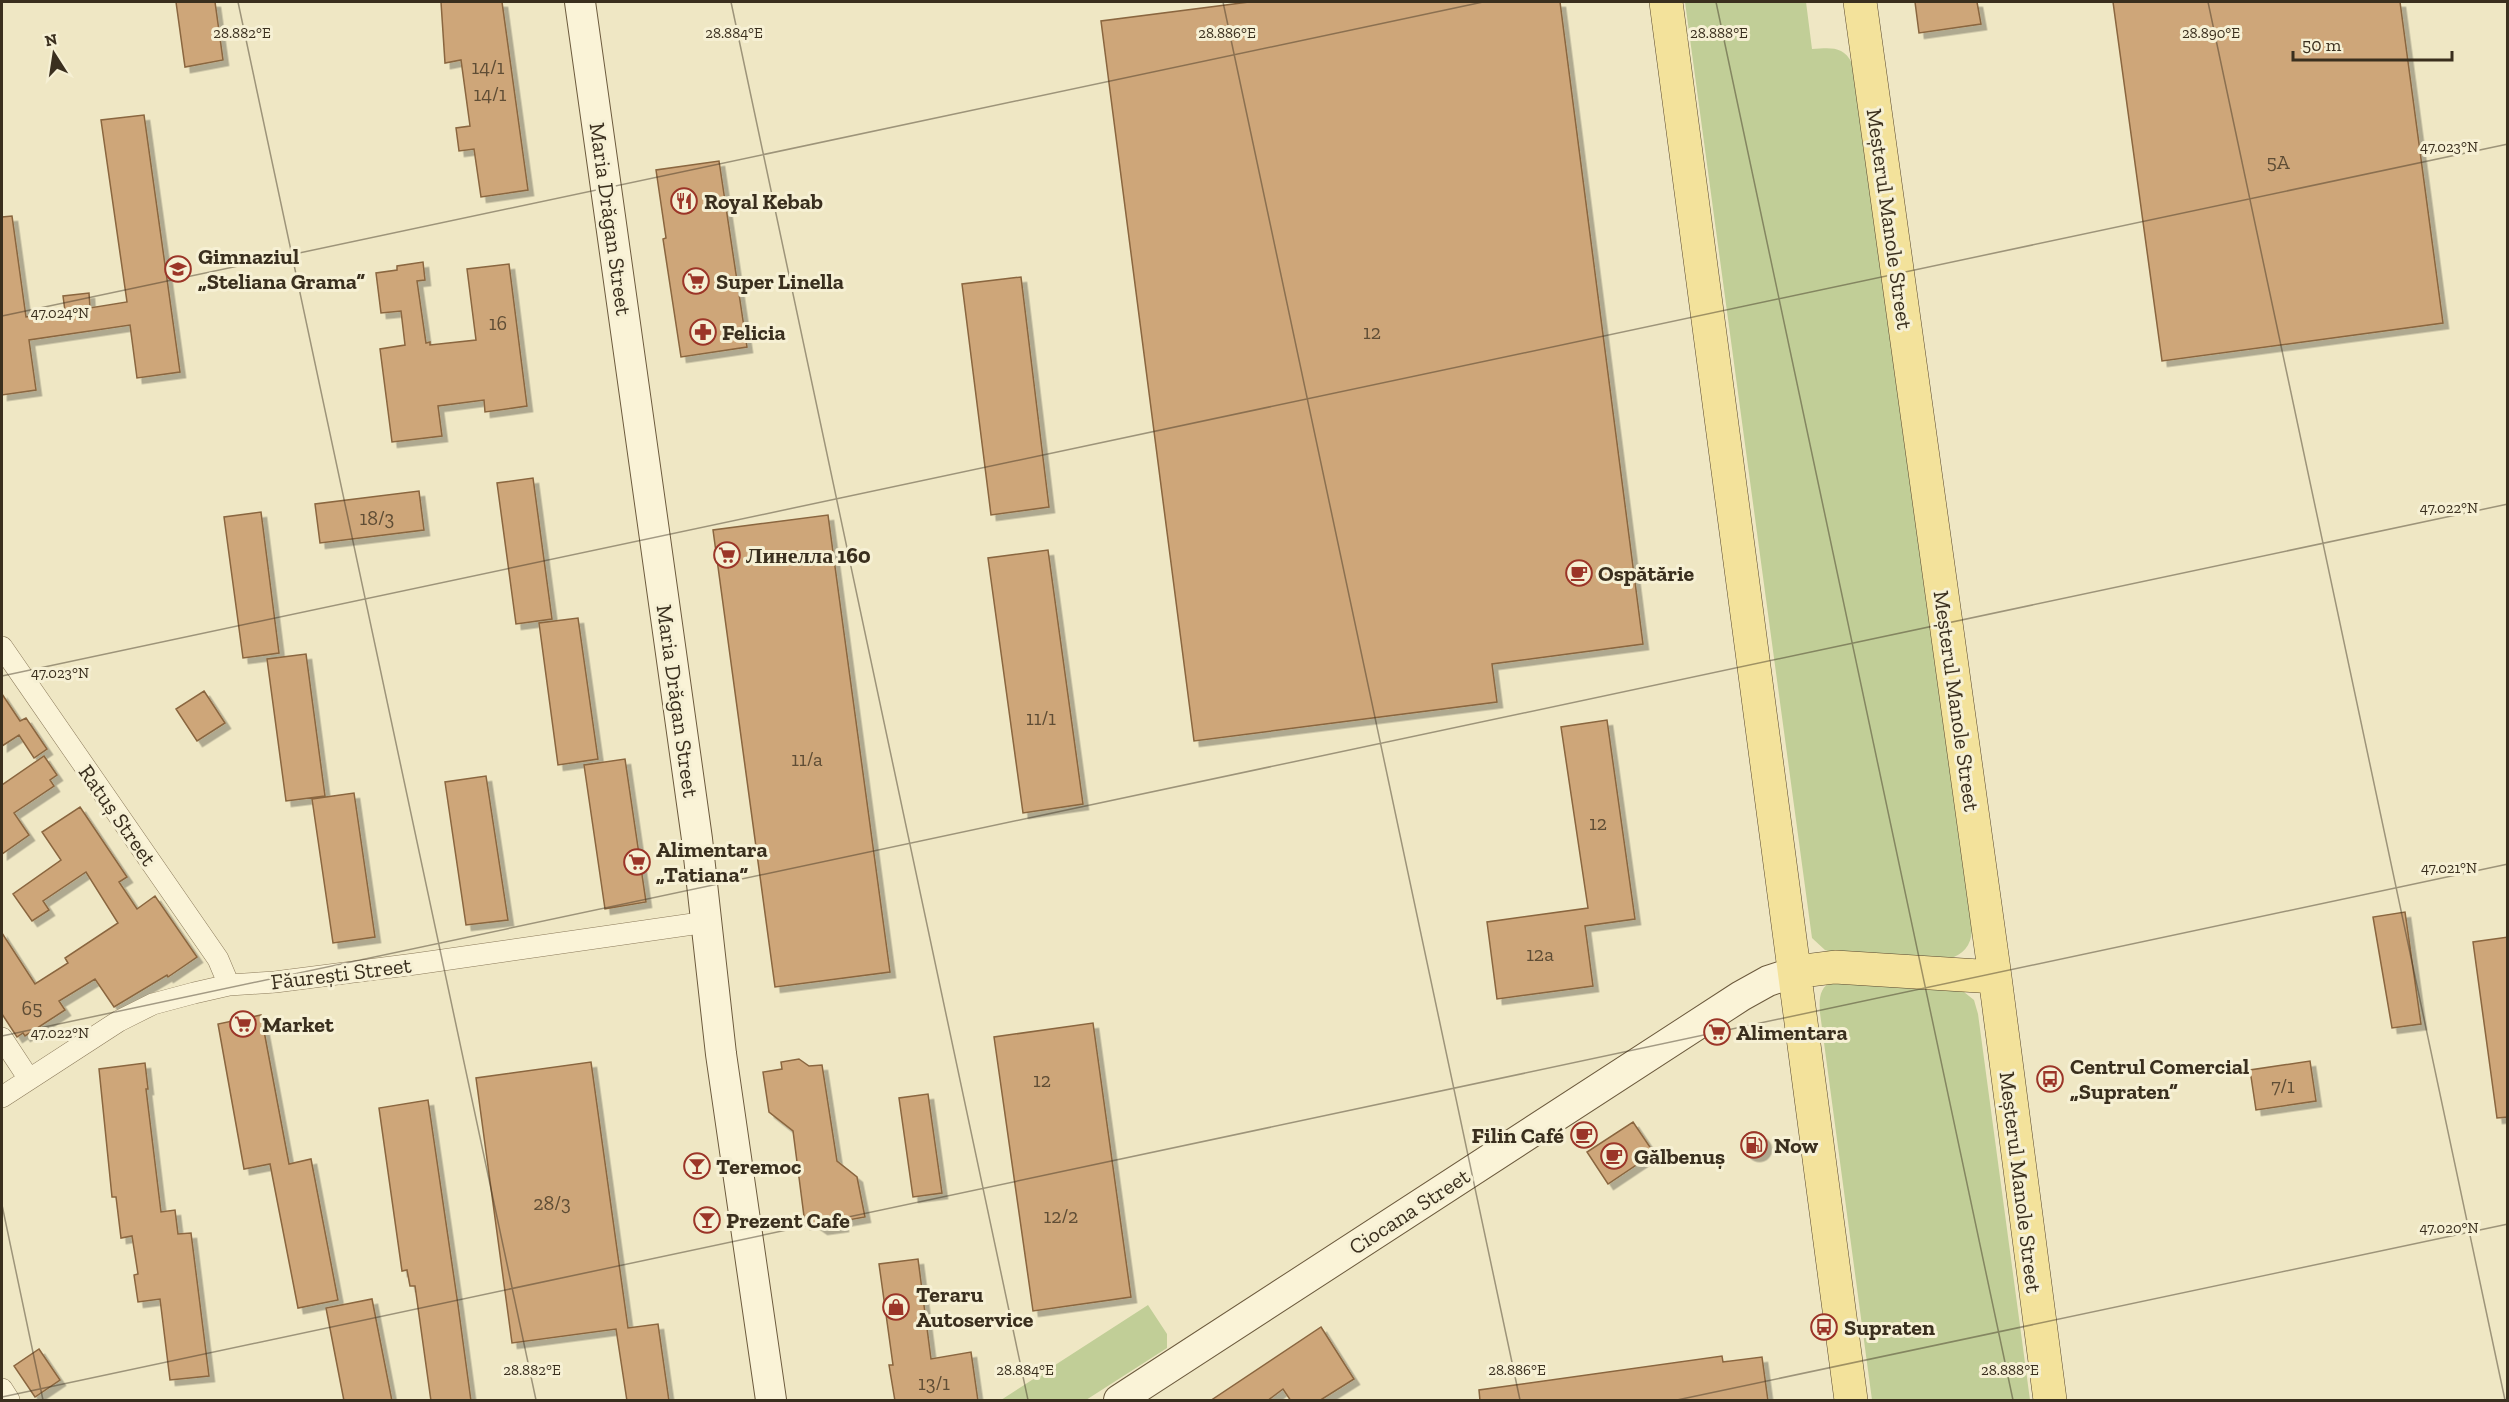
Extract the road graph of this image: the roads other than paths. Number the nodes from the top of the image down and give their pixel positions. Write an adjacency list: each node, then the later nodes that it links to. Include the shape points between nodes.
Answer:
1 (580, 2): 5 (main road, Maria Drăgan Street)
2 (1666, 2): 6 (main road)
3 (1860, 2): 7 (main road, Meșterul Manole Street)
4 (2, 647): 8 (street, Ratuș Street, via 218,959)
5 (707, 921): 8 (street, Făurești Street, via 415,964); 14 (main road, Maria Drăgan Street, via 721,1054)
6 (1795, 972): 7 (main road, via 1835,967); 15 (main road, Ciocana Street, via 1741,996); 16 (main road)
7 (1995, 977): 17 (main road, Meșterul Manole Street)
8 (229, 985): 10 (street, Făurești Street, via 145,1008)
9 (2, 1038): 10 (street)
10 (29, 1079): 11 (street, Făurești Street)
11 (2, 1097)
12 (2, 1389): 13 (street)
13 (9, 1401)
14 (771, 1401)
15 (1119, 1401)
16 (1851, 1401)
17 (2050, 1401)

